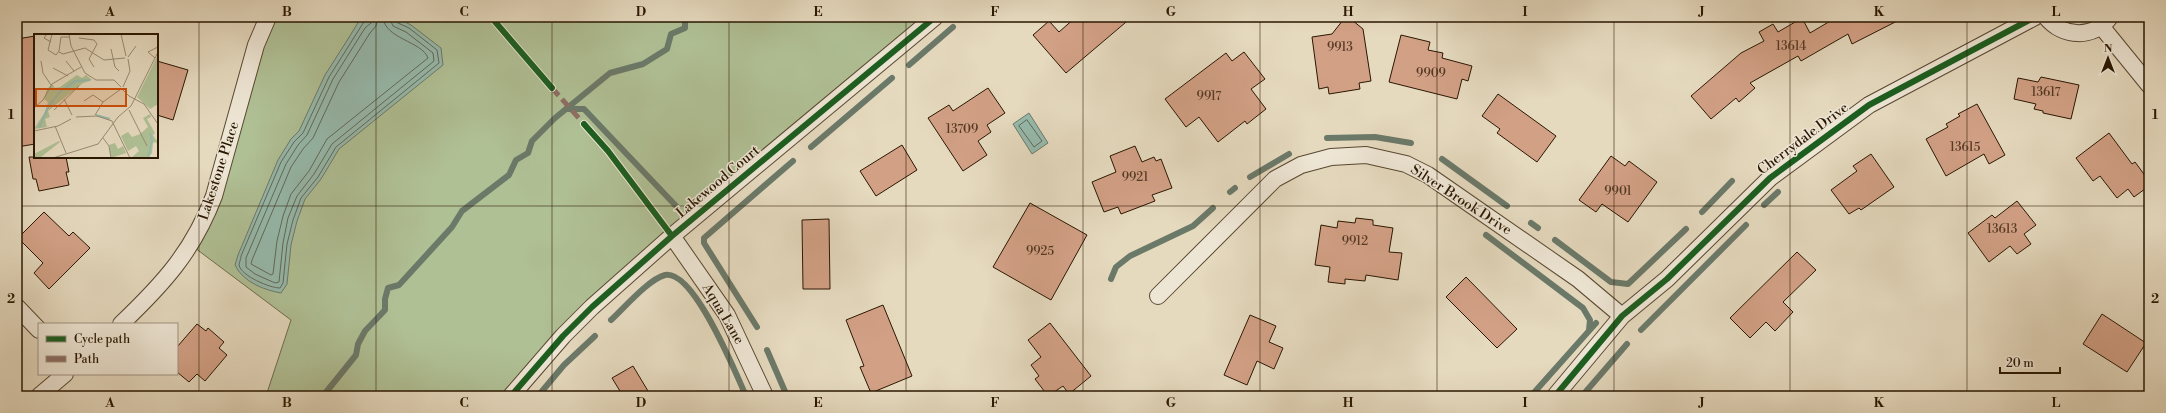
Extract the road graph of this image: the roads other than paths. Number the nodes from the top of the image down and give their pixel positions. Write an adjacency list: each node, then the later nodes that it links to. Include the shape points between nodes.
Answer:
1 (268, 17): 11 (street, Lakestone Place, via 256,45 205,220 176,266)
2 (935, 17): 7 (street, Lakewood Court)
3 (2035, 17): 10 (street, Cherrydale Drive, via 1869,105 1816,143 1770,178 1667,279)
4 (2046, 17): 5 (street, via 2062,31 2076,34 2089,32)
5 (2106, 22): 6 (street)
6 (2149, 85)
7 (672, 236): 15 (street, Lakewood Court, via 592,307); 16 (street, Aqua Lane, via 727,315)
8 (1158, 296): 10 (street, Silver Brook Drive, via 1275,178 1301,165 1331,157 1366,155 1406,164 1428,175 1578,279)
9 (17, 307): 12 (street)
10 (1622, 316): 17 (street, Cherrydale Drive)
11 (122, 323)
12 (38, 329)
13 (64, 375): 14 (street)
14 (40, 396)
15 (511, 396)
16 (765, 396)
17 (1555, 396)

